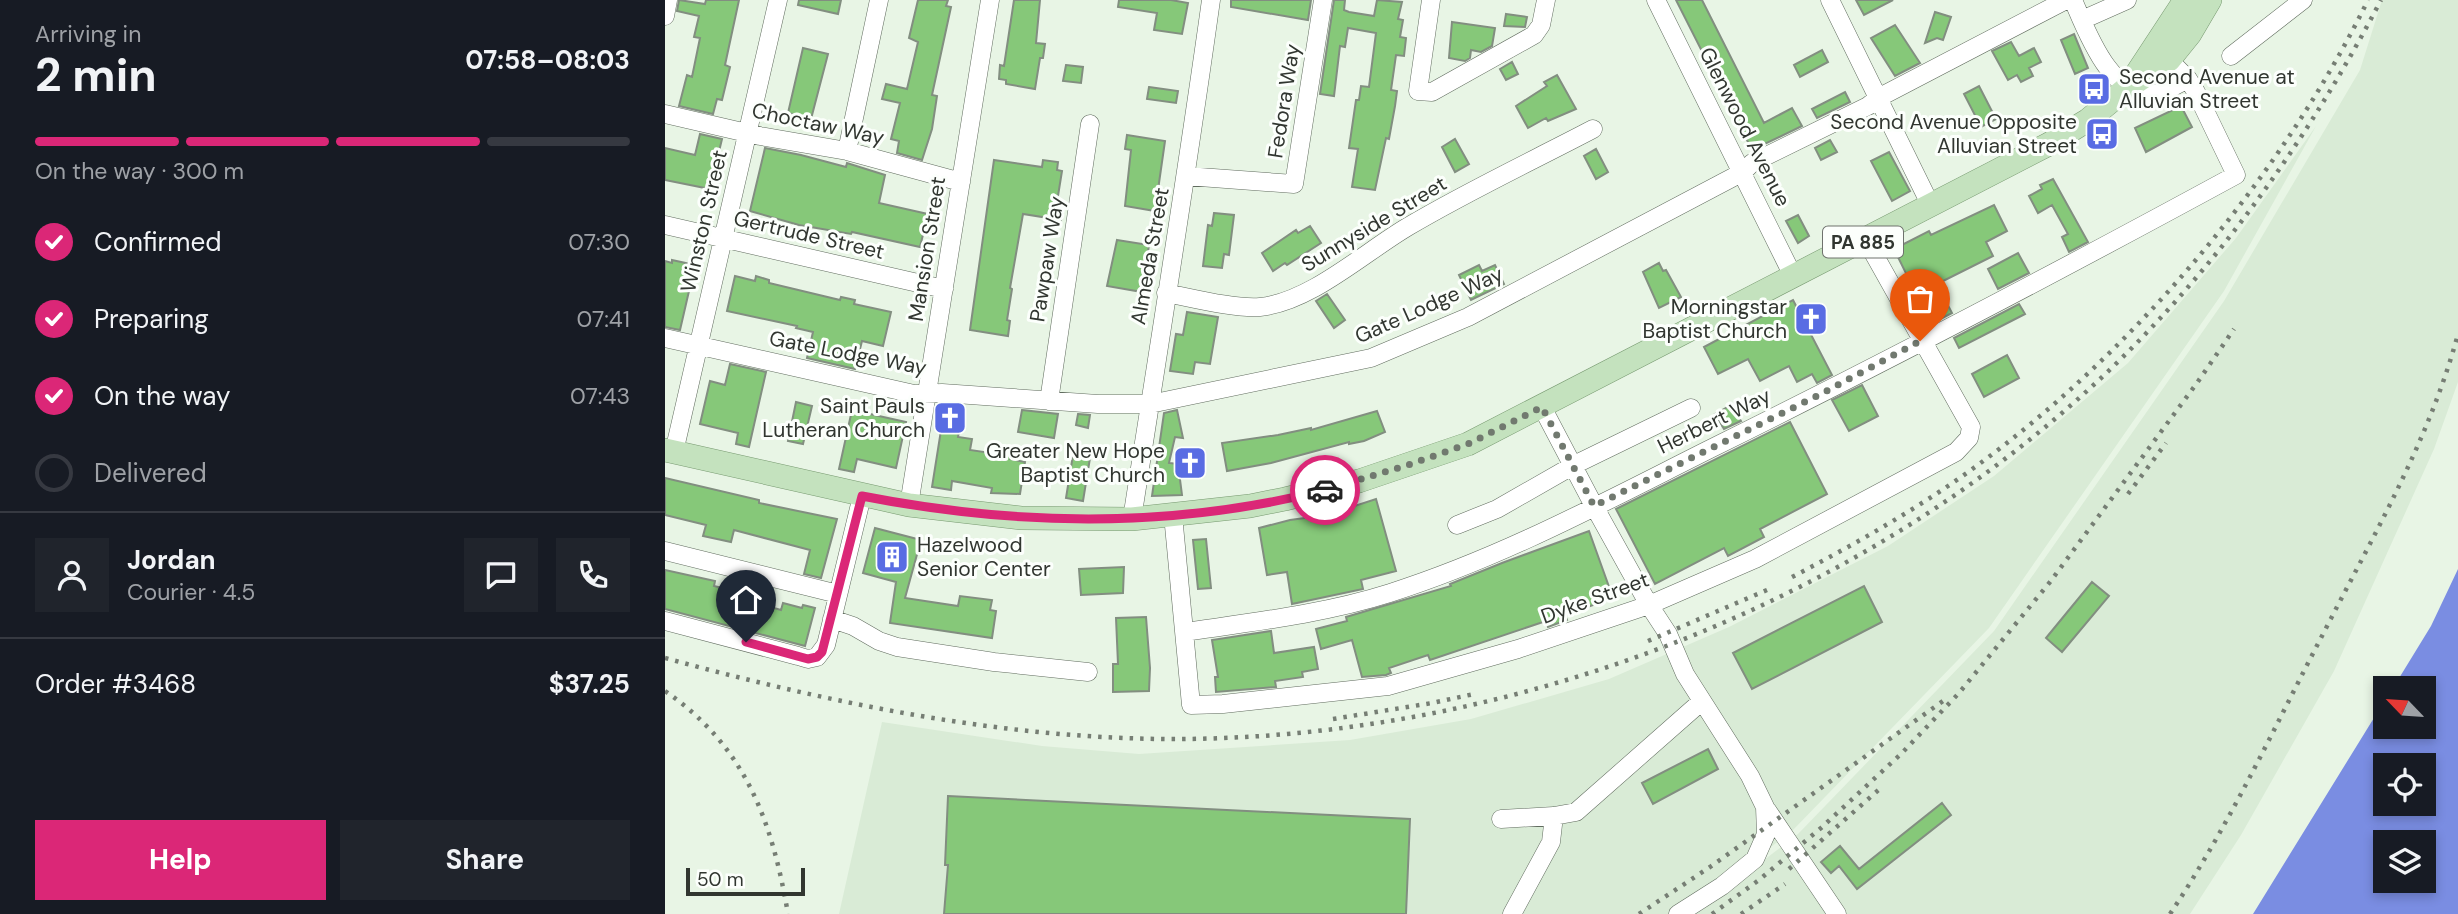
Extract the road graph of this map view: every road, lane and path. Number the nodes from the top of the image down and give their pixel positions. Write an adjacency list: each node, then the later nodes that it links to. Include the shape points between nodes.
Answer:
1 (669, 0): 17 (street)
2 (778, 0): 27 (street, Winston Street)
3 (879, 0): 28 (street)
4 (989, 0): 31 (street, Mansion Street)
5 (1211, 0): 30 (street, Almeda Street)
6 (1323, 0): 30 (street, Fedora Way, via 1294,184)
7 (1431, 0): 8 (street, via 1418,91 1432,92 1534,36)
8 (1546, 0)
9 (1655, 0): 29 (street, Glenwood Avenue)
10 (1830, 0): 23 (street)
11 (2066, 0): 23 (street, Gate Lodge Way)
12 (2073, 0): 18 (street)
13 (2127, 0): 18 (street)
14 (2185, 0): 22 (main road, PA 885)
15 (2210, 0): 20 (main road, PA 885)
16 (2303, 0): 19 (street)
17 (665, 16)
18 (2082, 20): 22 (street, via 2097,54)
19 (2231, 56)
20 (2169, 60): 21 (street); 22 (main road, PA 885)
21 (2188, 79): 22 (street, via 2159,93); 40 (street, Herbert Way, via 2236,175)
22 (2127, 88): 32 (main road, PA 885, via 2049,144)
23 (1878, 98): 29 (street, Gate Lodge Way, via 1752,163); 32 (street)
24 (665, 114): 27 (street, Choctaw Way)
25 (1090, 124): 43 (street, Pawpaw Way)
26 (1593, 129): 38 (street, Sunnyside Street, via 1408,226 1317,287 1289,298 1248,307)
27 (747, 133): 28 (street, Choctaw Way); 34 (street, Winston Street)
28 (847, 152): 31 (street, Choctaw Way)
29 (1743, 172): 36 (street, Glenwood Avenue); 44 (street, Gate Lodge Way, via 1468,317 1371,358)
30 (1187, 176): 38 (street, Almeda Street)
31 (961, 182): 37 (street, Mansion Street)
32 (1930, 204): 35 (main road, PA 885)
33 (665, 225): 34 (street, Gertrude Street)
34 (723, 239): 37 (street, Gertrude Street); 41 (street, Winston Street)
35 (1865, 240): 36 (main road, PA 885); 40 (street)
36 (1793, 276): 45 (main road, PA 885)
37 (944, 289): 42 (street, Mansion Street)
38 (1166, 293): 44 (street, Almeda Street)
39 (665, 338): 41 (street, Gate Lodge Way)
40 (1920, 341): 51 (street, Herbert Way); 57 (street, Dyke Street, via 1971,427 1969,438 1956,452 1755,559)
41 (699, 346): 42 (street, Gate Lodge Way, via 913,394); 47 (street, Winston Street)
42 (928, 393): 43 (street, Gate Lodge Way); 50 (street, Mansion Street)
43 (1049, 401): 44 (street, Gate Lodge Way)
44 (1150, 404): 53 (street, Almeda Street)
45 (1542, 407): 48 (street); 52 (main road, PA 885, via 1468,444 1359,481 1285,499)
46 (1691, 408): 48 (street)
47 (669, 451): 49 (main road, PA 885)
48 (1574, 465): 51 (street); 54 (street, via 1497,509)
49 (862, 496): 50 (main road, PA 885); 56 (street)
50 (909, 505): 53 (main road, PA 885, via 1021,518)
51 (1594, 506): 57 (street); 60 (street, Herbert Way, via 1495,555 1387,594)
52 (1173, 515): 53 (main road, PA 885); 60 (street)
53 (1132, 519)
54 (1457, 525)
55 (665, 551): 56 (street)
56 (838, 594): 58 (street)
57 (1649, 604): 60 (street, Dyke Street, via 1388,687 1223,704 1191,705); 62 (street)
58 (832, 619): 59 (street, via 826,645 817,657); 61 (street, via 897,647)
59 (665, 621)
60 (1185, 632)
61 (1088, 672)
62 (1702, 701): 63 (street); 64 (street, via 1576,812)
63 (1765, 807): 67 (street, via 1766,834 1755,859); 68 (street)
64 (1554, 816): 65 (street); 66 (street, via 1551,842)
65 (1501, 819)
66 (1512, 914)
67 (1678, 914)
68 (1837, 914)

